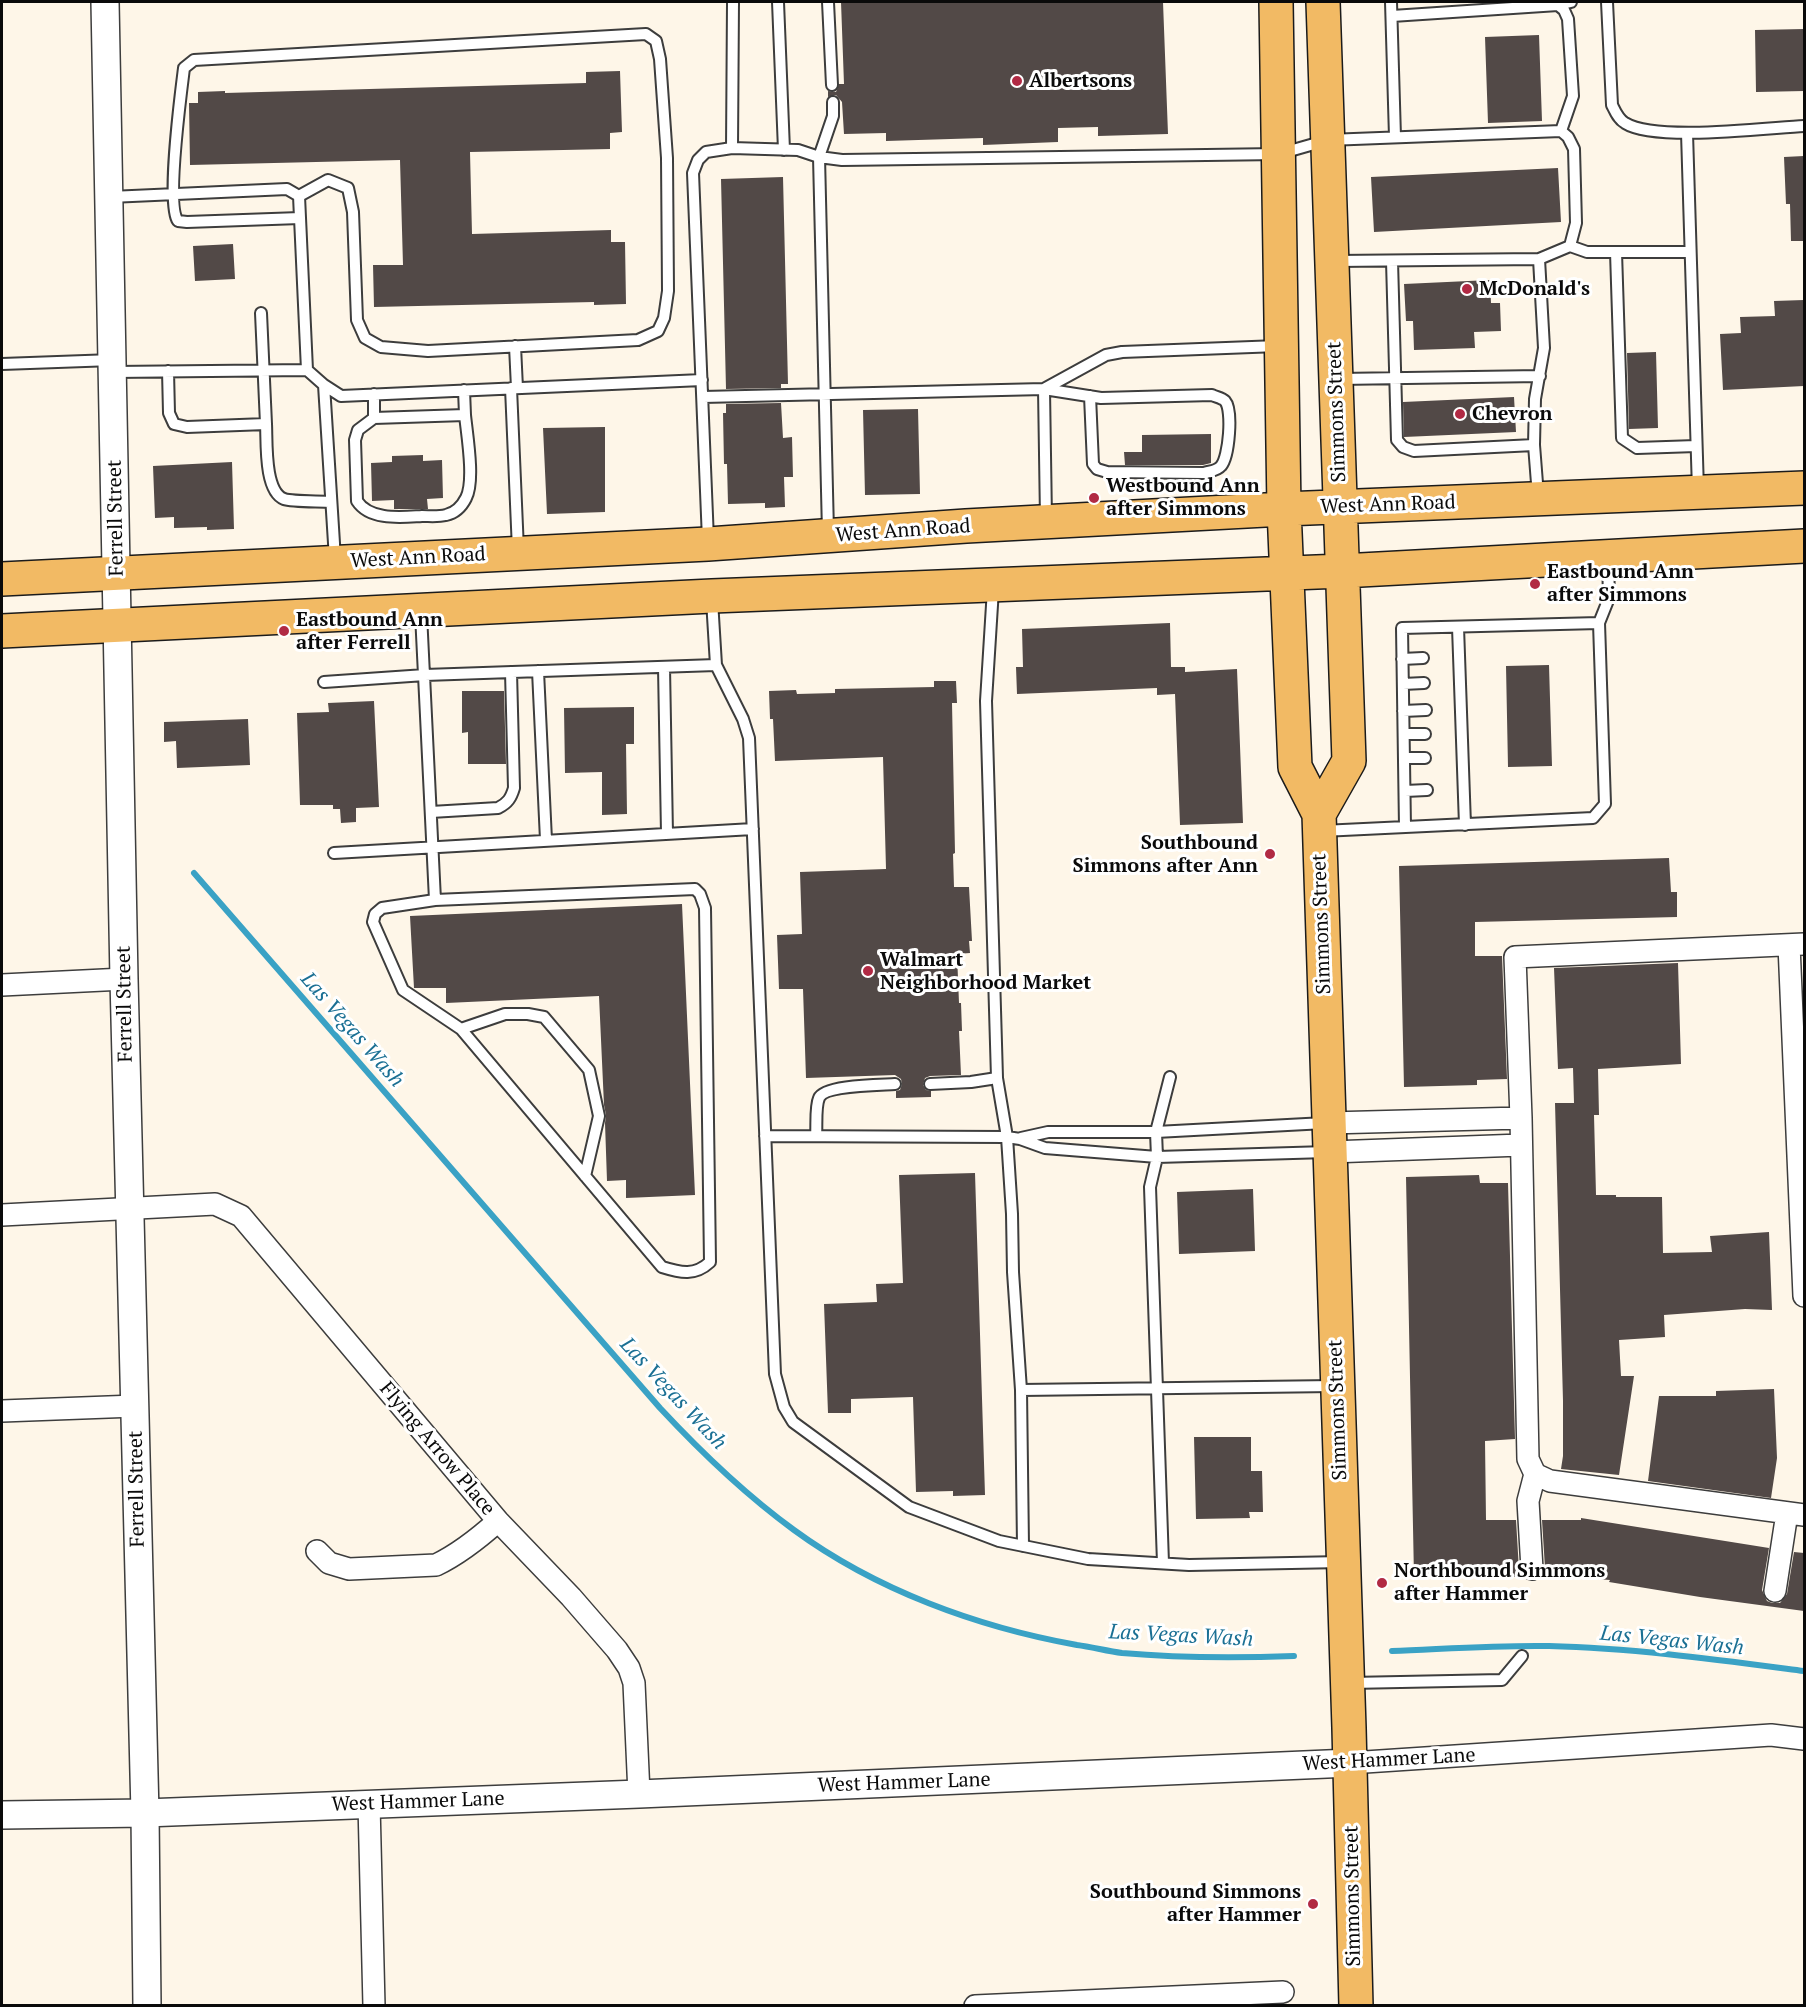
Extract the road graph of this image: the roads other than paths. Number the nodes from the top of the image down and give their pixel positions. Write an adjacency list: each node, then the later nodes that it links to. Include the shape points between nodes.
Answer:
1 (105, 2): 25 (street, Ferrell Street)
2 (733, 2): 19 (lane)
3 (778, 2): 20 (lane)
4 (828, 2): 12 (lane)
5 (1276, 2): 21 (main road, Simmons Street)
6 (1323, 2): 18 (main road, Simmons Street)
7 (1391, 2): 11 (lane)
8 (1571, 2): 10 (lane)
9 (1607, 2): 16 (lane, via 1612,105 1620,119 1645,130)
10 (1558, 5): 11 (lane); 15 (lane, via 1568,19 1573,96)
11 (1392, 16): 17 (lane)
12 (832, 85)
13 (833, 102): 22 (lane, via 833,116)
14 (1804, 126): 16 (lane)
15 (1561, 131): 17 (lane); 27 (lane, via 1574,149 1576,223)
16 (1687, 133): 29 (lane)
17 (1395, 137): 18 (lane)
18 (1328, 140): 21 (lane); 31 (main road, Simmons Street)
19 (732, 148): 20 (lane); 44 (lane, via 706,152 693,173)
20 (784, 150): 22 (lane, via 798,150)
21 (1279, 154): 22 (lane); 34 (main road, Simmons Street)
22 (819, 158): 50 (lane)
23 (173, 194): 24 (lane, via 287,189); 25 (lane); 26 (lane, via 178,221); 35 (lane, via 184,68 194,60 646,34 656,41 660,59 667,159 668,291 664,318 658,331 638,340)
24 (299, 196): 26 (lane); 35 (lane, via 328,180 348,188 353,213 357,320 364,338 381,347 428,351)
25 (110, 197): 37 (street, Ferrell Street)
26 (300, 218): 39 (lane)
27 (1570, 246): 28 (lane, via 1587,252); 30 (lane)
28 (1616, 252): 29 (lane); 57 (lane, via 1622,438 1637,448)
29 (1690, 252): 57 (lane)
30 (1539, 259): 32 (lane); 41 (lane, via 1544,348)
31 (1332, 261): 32 (lane); 43 (main road, Simmons Street)
32 (1392, 261): 42 (lane)
33 (261, 313): 38 (lane)
34 (1282, 345): 47 (lane, via 1122,352 1106,356); 63 (main road, Simmons Street)
35 (515, 346): 46 (lane)
36 (2, 364): 37 (lane)
37 (113, 366): 40 (lane); 72 (street, Ferrell Street)
38 (262, 370): 39 (lane); 40 (lane); 55 (lane)
39 (307, 370): 45 (lane)
40 (168, 371): 55 (lane, via 169,413 174,424)
41 (1540, 375): 42 (lane); 56 (lane)
42 (1395, 378): 43 (lane); 56 (lane, via 1397,440 1403,447 1414,451)
43 (1337, 379): 62 (main road, Simmons Street)
44 (702, 380): 46 (lane); 52 (lane)
45 (324, 385): 49 (lane, via 341,396); 61 (lane)
46 (514, 388): 48 (lane); 68 (lane)
47 (1044, 389): 50 (lane); 51 (lane); 64 (lane)
48 (464, 390): 49 (lane); 53 (lane)
49 (374, 394): 54 (lane)
50 (825, 395): 52 (lane); 65 (lane)
51 (1090, 396): 51 (lane, via 1093,464 1097,469 1204,473 1223,465 1229,408 1224,400 1212,396)
52 (703, 397): 66 (lane)
53 (465, 415): 54 (lane); 54 (lane, via 470,487 466,499 460,508 447,515 398,517 368,511 357,501 355,440 358,430)
54 (374, 418)
55 (266, 424): 61 (lane, via 270,479 277,493 284,499)
56 (1534, 445): 60 (lane)
57 (1696, 446): 59 (lane)
58 (1804, 488): 59 (main road, West Ann Road)
59 (1698, 492): 60 (main road, West Ann Road)
60 (1538, 499): 62 (main road, West Ann Road)
61 (331, 501): 70 (lane)
62 (1340, 507): 63 (main road, West Ann Road); 71 (main road, Simmons Street)
63 (1284, 509): 64 (main road, West Ann Road); 73 (main road, Simmons Street)
64 (1046, 522): 65 (main road, West Ann Road)
65 (828, 536): 66 (main road, West Ann Road)
66 (708, 544): 68 (main road, West Ann Road); 76 (main road)
67 (1804, 546): 69 (main road)
68 (519, 554): 70 (main road, West Ann Road)
69 (1608, 556): 71 (main road); 78 (lane, via 1609,598)
70 (335, 562): 72 (main road, West Ann Road)
71 (1342, 571): 73 (main road); 107 (main road, Simmons Street, via 1349,761)
72 (117, 573): 74 (main road, West Ann Road); 79 (street, Ferrell Street)
73 (1286, 573): 75 (main road); 107 (main road, Simmons Street, via 1295,767)
74 (2, 579)
75 (993, 586): 76 (main road); 120 (lane, via 986,700)
76 (712, 596): 77 (main road); 84 (lane)
77 (421, 611): 79 (main road); 88 (lane)
78 (1599, 623): 80 (lane); 108 (lane, via 1605,804 1593,818)
79 (117, 625): 81 (main road); 117 (street, Ferrell Street)
80 (1458, 627): 83 (lane, via 1402,628); 92 (lane, via 1454,682)
81 (2, 631)
82 (1423, 658): 83 (lane)
83 (1402, 659): 91 (lane)
84 (716, 665): 85 (lane); 110 (lane, via 749,738)
85 (664, 667): 87 (lane); 111 (lane)
86 (511, 672): 87 (lane); 88 (lane); 106 (lane, via 511,798 498,808)
87 (538, 672): 112 (lane)
88 (425, 675): 89 (lane); 106 (lane)
89 (324, 682)
90 (1424, 683): 91 (lane)
91 (1403, 684): 95 (lane)
92 (1461, 708): 93 (lane); 98 (lane, via 1456,733)
93 (1449, 709)
94 (1426, 710): 95 (lane)
95 (1403, 711): 96 (lane)
96 (1404, 734): 97 (lane); 100 (lane)
97 (1425, 734)
98 (1462, 756): 99 (lane); 102 (lane)
99 (1450, 757)
100 (1404, 758): 101 (lane); 105 (lane)
101 (1425, 758)
102 (1464, 788): 103 (lane); 108 (lane)
103 (1452, 789)
104 (1427, 790): 105 (lane)
105 (1404, 791): 109 (lane)
106 (431, 812): 113 (lane)
107 (1319, 823): 109 (lane); 130 (main road, Simmons Street)
108 (1465, 825): 109 (lane)
109 (1405, 827)
110 (753, 829): 111 (lane); 126 (lane)
111 (667, 834): 112 (lane)
112 (546, 840): 113 (lane)
113 (432, 847): 114 (lane); 115 (lane)
114 (334, 853)
115 (435, 900): 119 (lane, via 382,908 373,922 403,990); 133 (lane, via 695,889 700,894 705,908 710,1262 693,1272 662,1267)
116 (1797, 944): 124 (street, via 1515,957); 136 (street)
117 (124, 979): 118 (street); 134 (street, Ferrell Street)
118 (2, 985)
119 (460, 1029): 133 (lane); 133 (lane, via 505,1014 544,1017 589,1070 598,1116)
120 (997, 1077): 123 (lane); 128 (lane)
121 (1170, 1077): 125 (lane)
122 (895, 1084): 127 (lane, via 824,1092 819,1098)
123 (930, 1084)
124 (1521, 1118): 130 (street); 131 (street)
125 (1156, 1132): 129 (lane, via 1048,1132); 130 (lane); 132 (lane)
126 (765, 1136): 127 (lane); 145 (lane, via 775,1374 784,1407 794,1422 909,1507 999,1541)
127 (816, 1136): 128 (lane)
128 (1007, 1137): 129 (lane); 139 (lane)
129 (1020, 1138): 132 (lane, via 1045,1148)
130 (1330, 1138): 131 (street); 132 (lane); 137 (main road, Simmons Street)
131 (1521, 1145): 142 (street, via 1528,1459)
132 (1157, 1157): 138 (lane, via 1150,1186)
133 (585, 1176)
134 (129, 1209): 135 (street, Flying Arrow Place); 140 (street, Ferrell Street); 144 (street, Flying Arrow Place, via 215,1204 241,1216)
135 (2, 1215)
136 (1804, 1296)
137 (1337, 1386): 138 (lane); 147 (main road, Simmons Street)
138 (1159, 1388): 139 (lane); 148 (lane)
139 (1021, 1390): 145 (lane)
140 (135, 1406): 141 (street); 157 (street, Ferrell Street)
141 (2, 1411)
142 (1535, 1474): 143 (street, via 1550,1481); 149 (street, via 1528,1501)
143 (1796, 1514): 150 (street)
144 (498, 1521): 146 (street, via 436,1565 349,1569 328,1563); 155 (street, Flying Arrow Place, via 571,1597 629,1668 634,1683)
145 (1023, 1546): 148 (lane, via 1088,1558)
146 (317, 1551)
147 (1343, 1562): 148 (lane); 152 (main road, Simmons Street)
148 (1163, 1563)
149 (1532, 1569)
150 (1775, 1591)
151 (1522, 1656): 152 (lane, via 1502,1680)
152 (1347, 1683): 154 (main road, Simmons Street)
153 (1804, 1739): 154 (street, West Hammer Lane, via 1771,1734)
154 (1350, 1763): 155 (street, West Hammer Lane); 164 (main road, Simmons Street)
155 (639, 1794): 156 (street, West Hammer Lane)
156 (369, 1804): 157 (street, West Hammer Lane); 162 (street)
157 (145, 1813): 158 (street, West Hammer Lane); 161 (street, Ferrell Street)
158 (2, 1815)
159 (1283, 1992): 160 (street)
160 (1195, 2001): 163 (street)
161 (147, 2006)
162 (374, 2006)
163 (975, 2006)
164 (1356, 2006)

